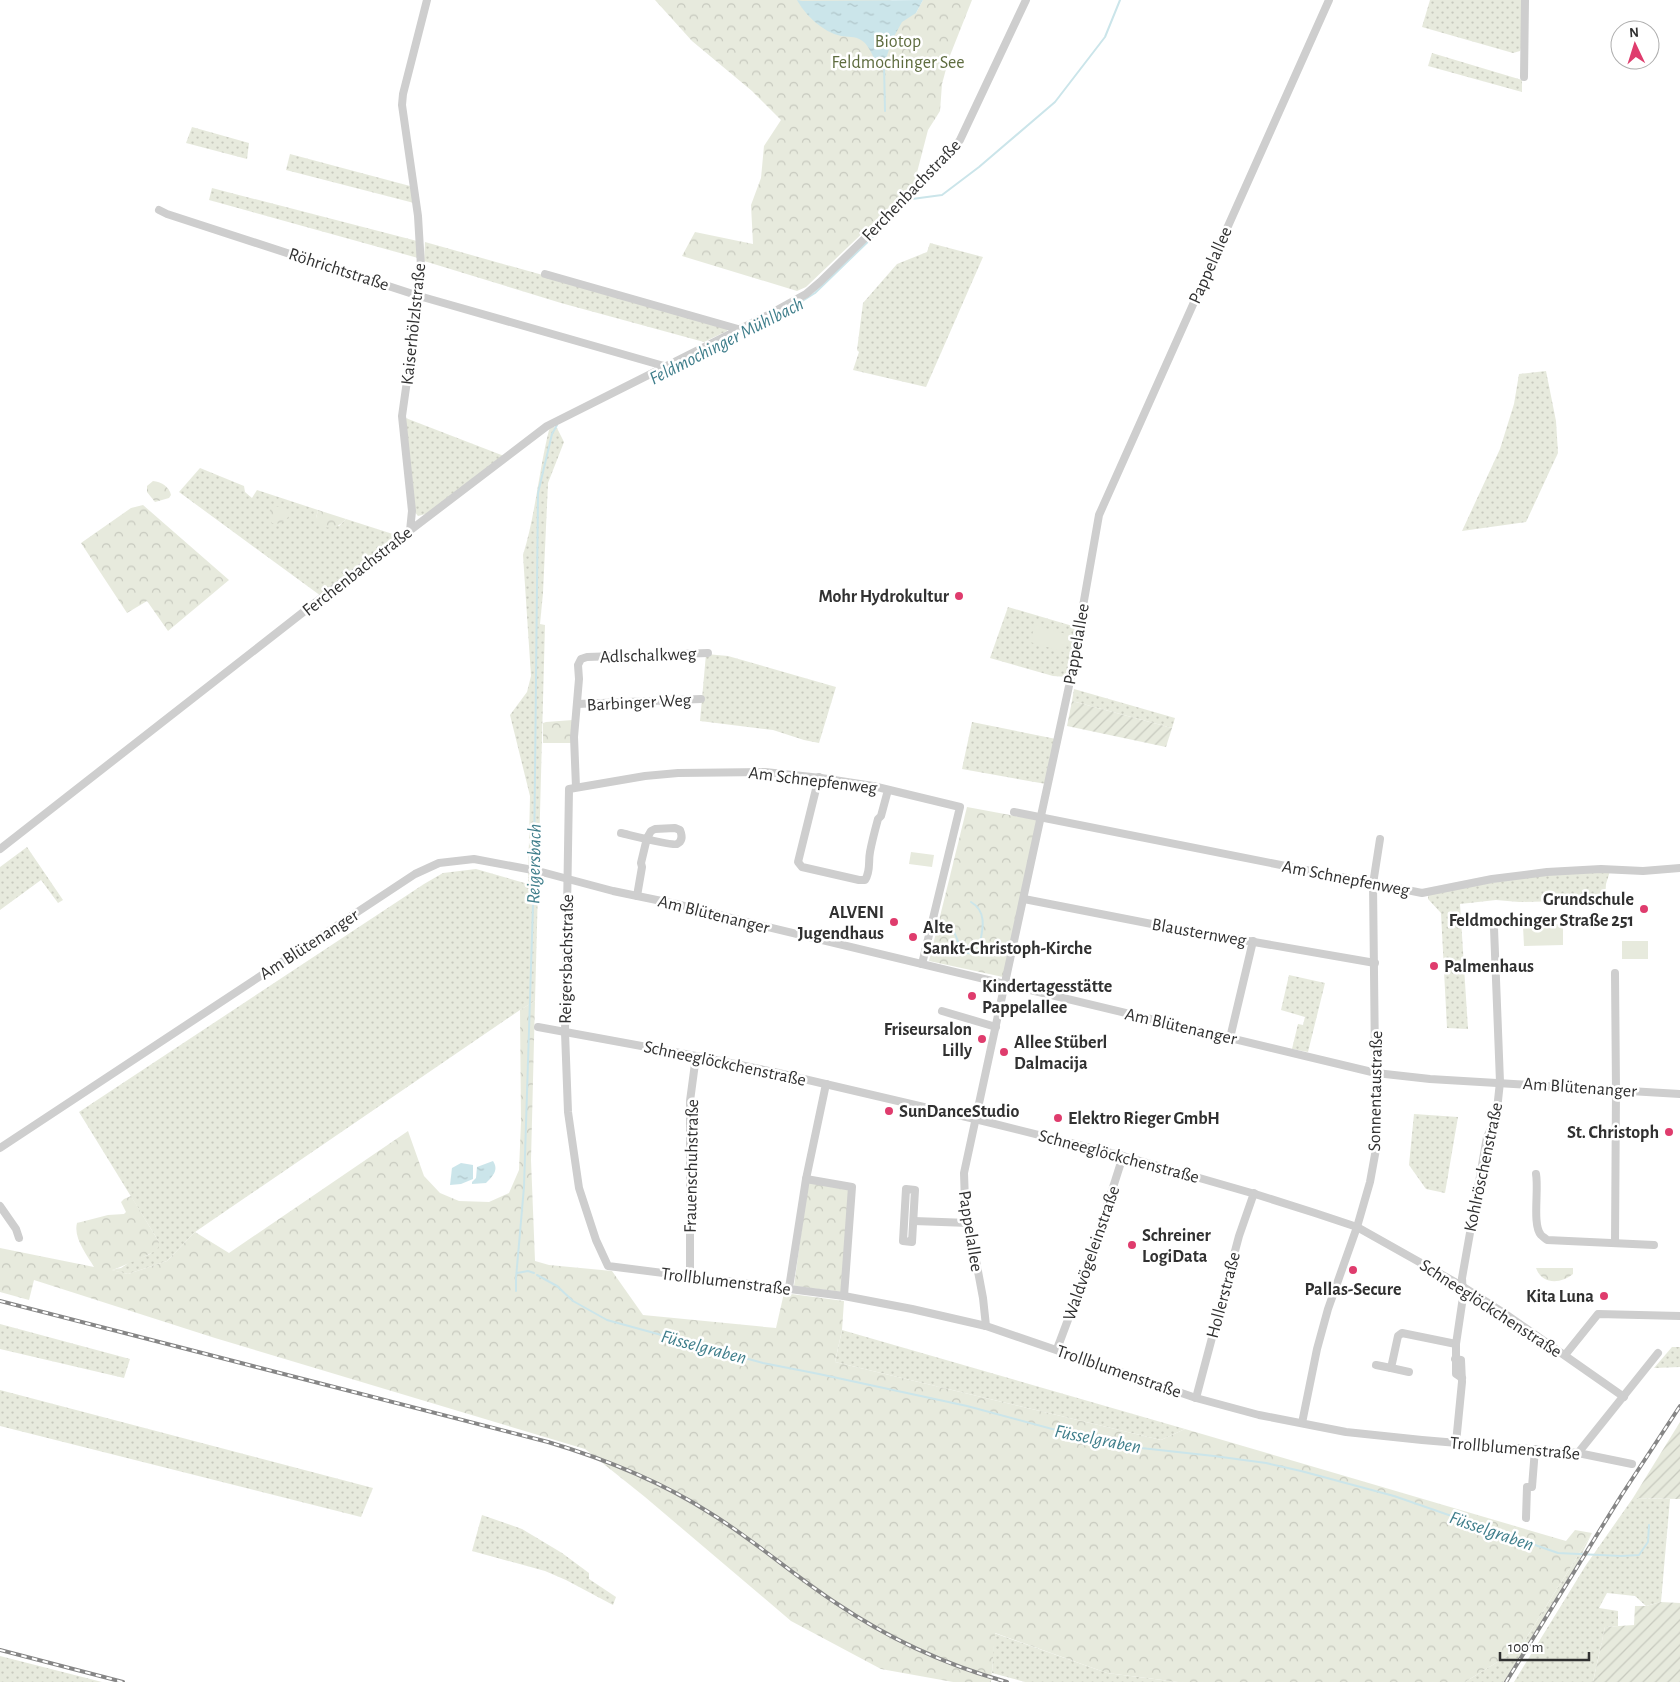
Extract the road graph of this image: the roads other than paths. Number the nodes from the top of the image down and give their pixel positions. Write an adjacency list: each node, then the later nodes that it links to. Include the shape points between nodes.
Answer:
1 (427, 0): 8 (street, Kaiserhölzlstraße, via 402,105 420,231)
2 (1026, 0): 9 (street, Ferchenbachstraße, via 968,126 951,152 806,294)
3 (1329, 0): 22 (street, Pappelallee, via 1099,515 1069,686)
4 (1525, 0): 5 (street)
5 (1524, 77)
6 (159, 210): 8 (street, Röhrichtstraße)
7 (545, 274): 9 (street)
8 (419, 296): 10 (street, Röhrichtstraße); 11 (street, Kaiserhölzlstraße, via 402,416)
9 (738, 329): 10 (street, Ferchenbachstraße)
10 (664, 366): 12 (street, Ferchenbachstraße, via 548,425)
11 (412, 515): 12 (street); 13 (street, Kaiserhölzlstraße)
12 (423, 520): 13 (street, Ferchenbachstraße)
13 (410, 531): 25 (street, Ferchenbachstraße)
14 (708, 653): 15 (street, Adlschalkweg)
15 (587, 657): 17 (street, Reigersbachstraße, via 578,665)
16 (701, 699): 17 (street, Barbinger Weg)
17 (577, 704): 19 (street, Reigersbachstraße, via 574,737)
18 (819, 777): 19 (street, Am Schnepfenweg, via 714,772 645,776); 20 (street, Am Schnepfenweg); 20 (street, via 798,862 802,867 860,880 867,876 878,819)
19 (576, 787): 27 (street, Reigersbachstraße, via 569,789)
20 (888, 790): 34 (street, Am Schnepfenweg, via 960,807)
21 (1014, 812): 22 (street, Am Schnepfenweg)
22 (1040, 817): 28 (street, Am Schnepfenweg); 30 (street, Pappelallee)
23 (621, 833): 29 (street, via 647,838)
24 (1380, 839): 28 (street, Sonnentaustraße)
25 (0, 849)
26 (1680, 868): 28 (street, Am Schnepfenweg, via 1547,872 1427,893)
27 (567, 879): 29 (street, Am Blütenanger); 40 (street, Reigersbachstraße); 49 (street, Am Blütenanger, via 474,858 439,863 415,874)
28 (1373, 884): 33 (street, Sonnentaustraße)
29 (636, 896): 34 (street, Am Blütenanger)
30 (1024, 899): 32 (street, Blausternweg); 36 (street, Pappelallee)
31 (1494, 928): 44 (street, Kohlröschenstraße)
32 (1253, 941): 33 (street, Blausternweg); 41 (street)
33 (1375, 963): 43 (street, Sonnentaustraße)
34 (922, 964): 36 (street, Am Blütenanger)
35 (1615, 973): 46 (street)
36 (1005, 984): 39 (street, Pappelallee); 41 (street, Am Blütenanger)
37 (942, 1011): 39 (street)
38 (538, 1026): 40 (street, Schneeglöckchenstraße)
39 (996, 1027): 48 (street, Pappelallee)
40 (565, 1032): 42 (street, Schneeglöckchenstraße); 61 (street, Reigersbachstraße, via 568,1112 579,1188)
41 (1230, 1038): 43 (street, Am Blütenanger)
42 (696, 1056): 45 (street, Schneeglöckchenstraße); 62 (street, Frauenschuhstraße, via 690,1101)
43 (1376, 1073): 44 (street, Am Blütenanger); 57 (street, Sonnentaustraße, via 1377,1144)
44 (1500, 1082): 46 (street, Am Blütenanger); 63 (street, Kohlröschenstraße, via 1496,1120 1487,1137 1478,1183)
45 (826, 1084): 48 (street, Schneeglöckchenstraße); 52 (street)
46 (1616, 1090): 47 (street, Am Blütenanger); 59 (street)
47 (1680, 1094)
48 (975, 1119): 50 (street, Schneeglöckchenstraße); 56 (street, Pappelallee, via 963,1182)
49 (0, 1148)
50 (1124, 1156): 53 (street, Schneeglöckchenstraße); 69 (street, Waldvögeleinstraße, via 1088,1269)
51 (1536, 1174): 59 (street, via 1539,1234 1552,1241)
52 (806, 1179): 64 (street); 65 (street, via 852,1187)
53 (1254, 1193): 57 (street, Schneeglöckchenstraße); 76 (street, Hollerstraße, via 1239,1236)
54 (0, 1206): 58 (street)
55 (914, 1221): 55 (street, via 915,1190 906,1189 903,1241 912,1242); 56 (street)
56 (969, 1223): 67 (street, Pappelallee)
57 (1357, 1227): 63 (street, Schneeglöckchenstraße); 77 (street, Sonnentaustraße, via 1328,1309)
58 (19, 1238)
59 (1615, 1243): 60 (street)
60 (1654, 1245)
61 (608, 1266): 62 (street, Trollblumenstraße)
62 (690, 1277): 64 (street, Trollblumenstraße)
63 (1462, 1286): 68 (street, Kohlröschenstraße); 71 (street, Schneeglöckchenstraße)
64 (789, 1288): 65 (street, Trollblumenstraße)
65 (844, 1296): 67 (street, Trollblumenstraße)
66 (1680, 1316): 71 (street, via 1598,1314)
67 (986, 1326): 69 (street, Trollblumenstraße)
68 (1456, 1344): 73 (street, via 1402,1333 1398,1336); 78 (street, Kohlröschenstraße, via 1456,1374 1462,1378)
69 (1057, 1350): 76 (street, Trollblumenstraße)
70 (1658, 1353): 75 (street)
71 (1565, 1355): 75 (street, Schneeglöckchenstraße)
72 (1376, 1365): 73 (street)
73 (1391, 1368): 74 (street)
74 (1409, 1372)
75 (1624, 1397): 80 (street)
76 (1196, 1398): 77 (street, Trollblumenstraße)
77 (1302, 1423): 78 (street, Trollblumenstraße, via 1354,1433)
78 (1456, 1443): 79 (street, Trollblumenstraße)
79 (1535, 1449): 80 (street, Trollblumenstraße); 82 (street, via 1532,1487 1527,1487)
80 (1578, 1453): 81 (street, Trollblumenstraße)
81 (1632, 1464)
82 (1526, 1518)

